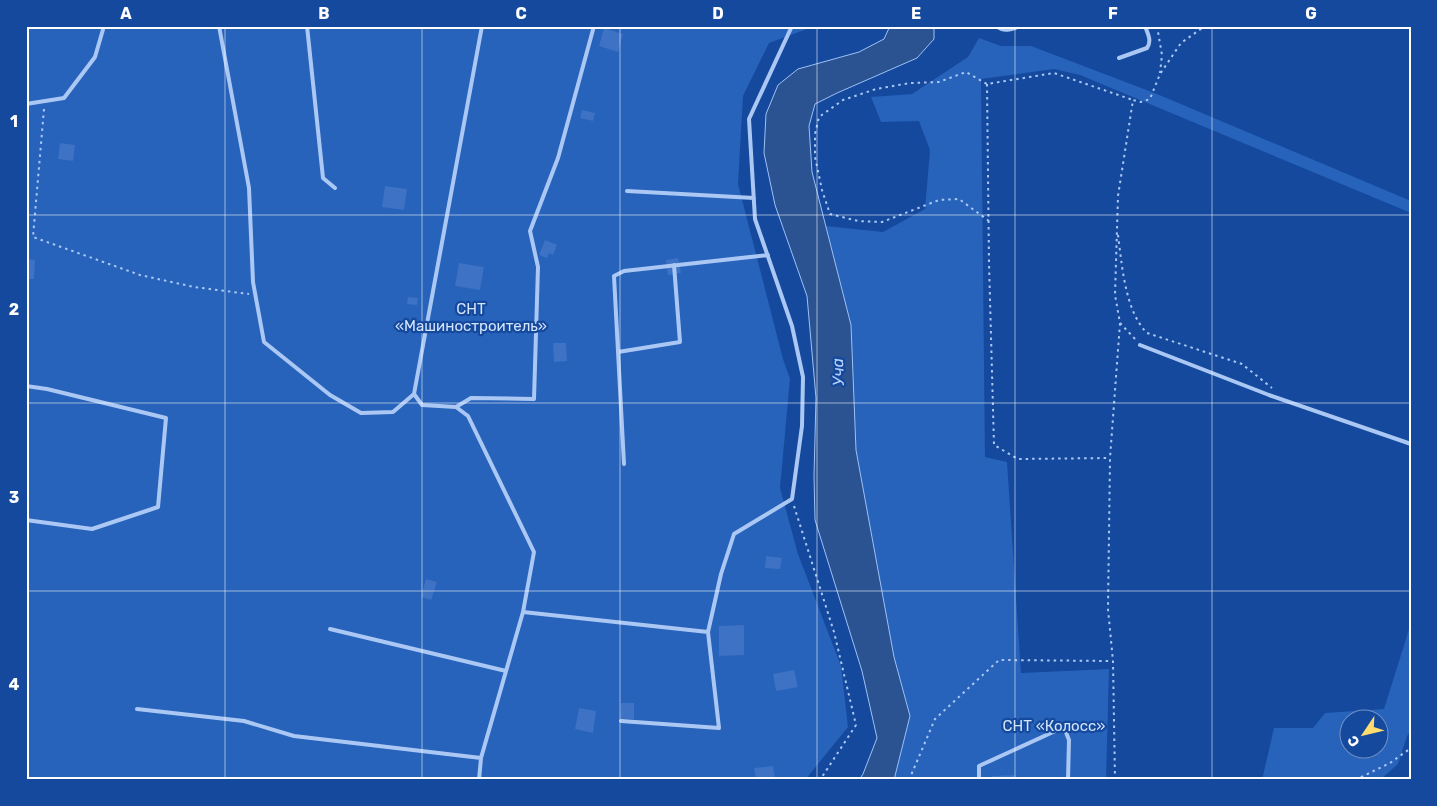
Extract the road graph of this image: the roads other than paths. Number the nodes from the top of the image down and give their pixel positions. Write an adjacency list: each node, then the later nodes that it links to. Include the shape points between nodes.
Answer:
1 (104, 26): 11 (lane, via 95,58 64,98)
2 (219, 26): 20 (lane, via 249,188 253,282 264,342 330,395 361,413 392,412)
3 (307, 26): 12 (lane, via 323,178)
4 (482, 26): 20 (lane)
5 (594, 26): 21 (lane, via 558,158 530,231 538,267 534,399 471,398)
6 (792, 26): 14 (lane, via 749,119)
7 (996, 26): 8 (lane, via 1008,30)
8 (1020, 26)
9 (1145, 26): 10 (lane, via 1150,45)
10 (1119, 58)
11 (26, 104)
12 (335, 188)
13 (627, 191): 14 (lane)
14 (754, 198): 15 (lane, via 755,219)
15 (768, 254): 16 (lane); 27 (lane, via 792,326 803,377 802,426 792,499 734,534)
16 (674, 265): 18 (lane, via 624,271 614,276); 18 (lane, via 680,342)
17 (1140, 345): 22 (lane)
18 (618, 352): 23 (lane)
19 (26, 386): 24 (lane, via 166,418 158,507 92,529)
20 (414, 394): 21 (lane, via 422,405)
21 (456, 407): 25 (lane, via 468,416 534,552)
22 (1411, 444)
23 (624, 464)
24 (26, 520)
25 (523, 612): 27 (lane); 28 (lane)
26 (330, 629): 28 (lane)
27 (708, 632): 30 (lane, via 719,728)
28 (506, 671): 31 (lane)
29 (137, 709): 31 (lane, via 244,721 294,736)
30 (621, 721)
31 (481, 758): 32 (lane)
32 (479, 780)
33 (979, 780): 34 (lane, via 978,766 1064,727 1069,740)
34 (1068, 780)

